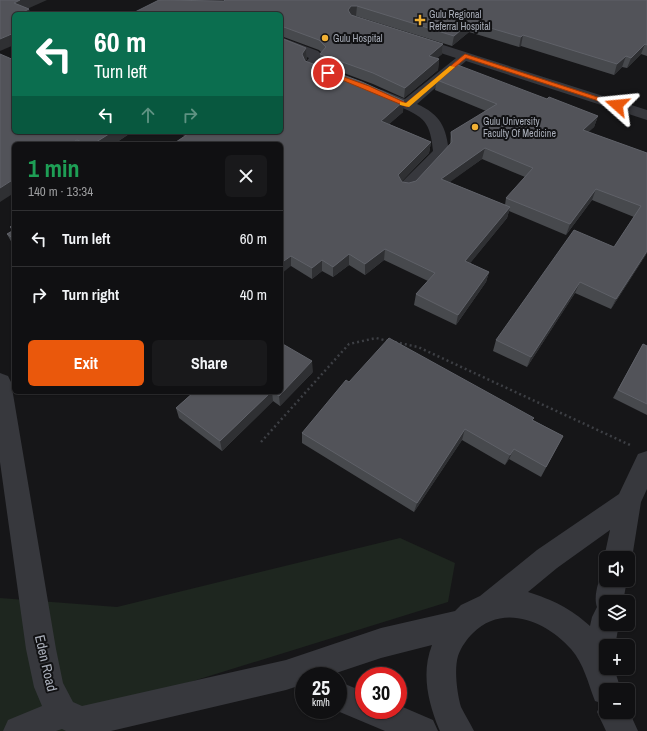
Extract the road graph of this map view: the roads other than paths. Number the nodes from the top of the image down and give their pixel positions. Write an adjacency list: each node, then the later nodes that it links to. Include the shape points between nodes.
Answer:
1 (400, 35): 3 (street)
2 (283, 42): 4 (street, via 317,57 311,68)
3 (465, 56): 6 (street); 7 (street)
4 (347, 80)
5 (367, 88): 6 (street)
6 (407, 106): 8 (street, via 429,117 439,135 441,152)
7 (647, 115)
8 (407, 188)
9 (0, 382): 20 (street, Eden Road, via 41,649 49,687)
10 (640, 454): 11 (street)
11 (628, 502): 12 (street); 13 (street, via 547,559)
12 (619, 551)
13 (490, 604): 14 (street, via 473,612); 16 (street, via 514,602 538,608 561,620 581,639)
14 (459, 624): 17 (street, via 382,643); 26 (street, via 444,650 441,685 452,721)
15 (603, 631): 16 (street)
16 (597, 662): 19 (street)
17 (324, 667)
18 (295, 679): 20 (street, via 82,722)
19 (604, 683)
20 (62, 713): 24 (street)
21 (393, 719): 25 (street)
22 (607, 719): 27 (street)
23 (616, 719): 28 (street)
24 (19, 731)
25 (422, 731)
26 (458, 731)
27 (606, 731)
28 (622, 731)

